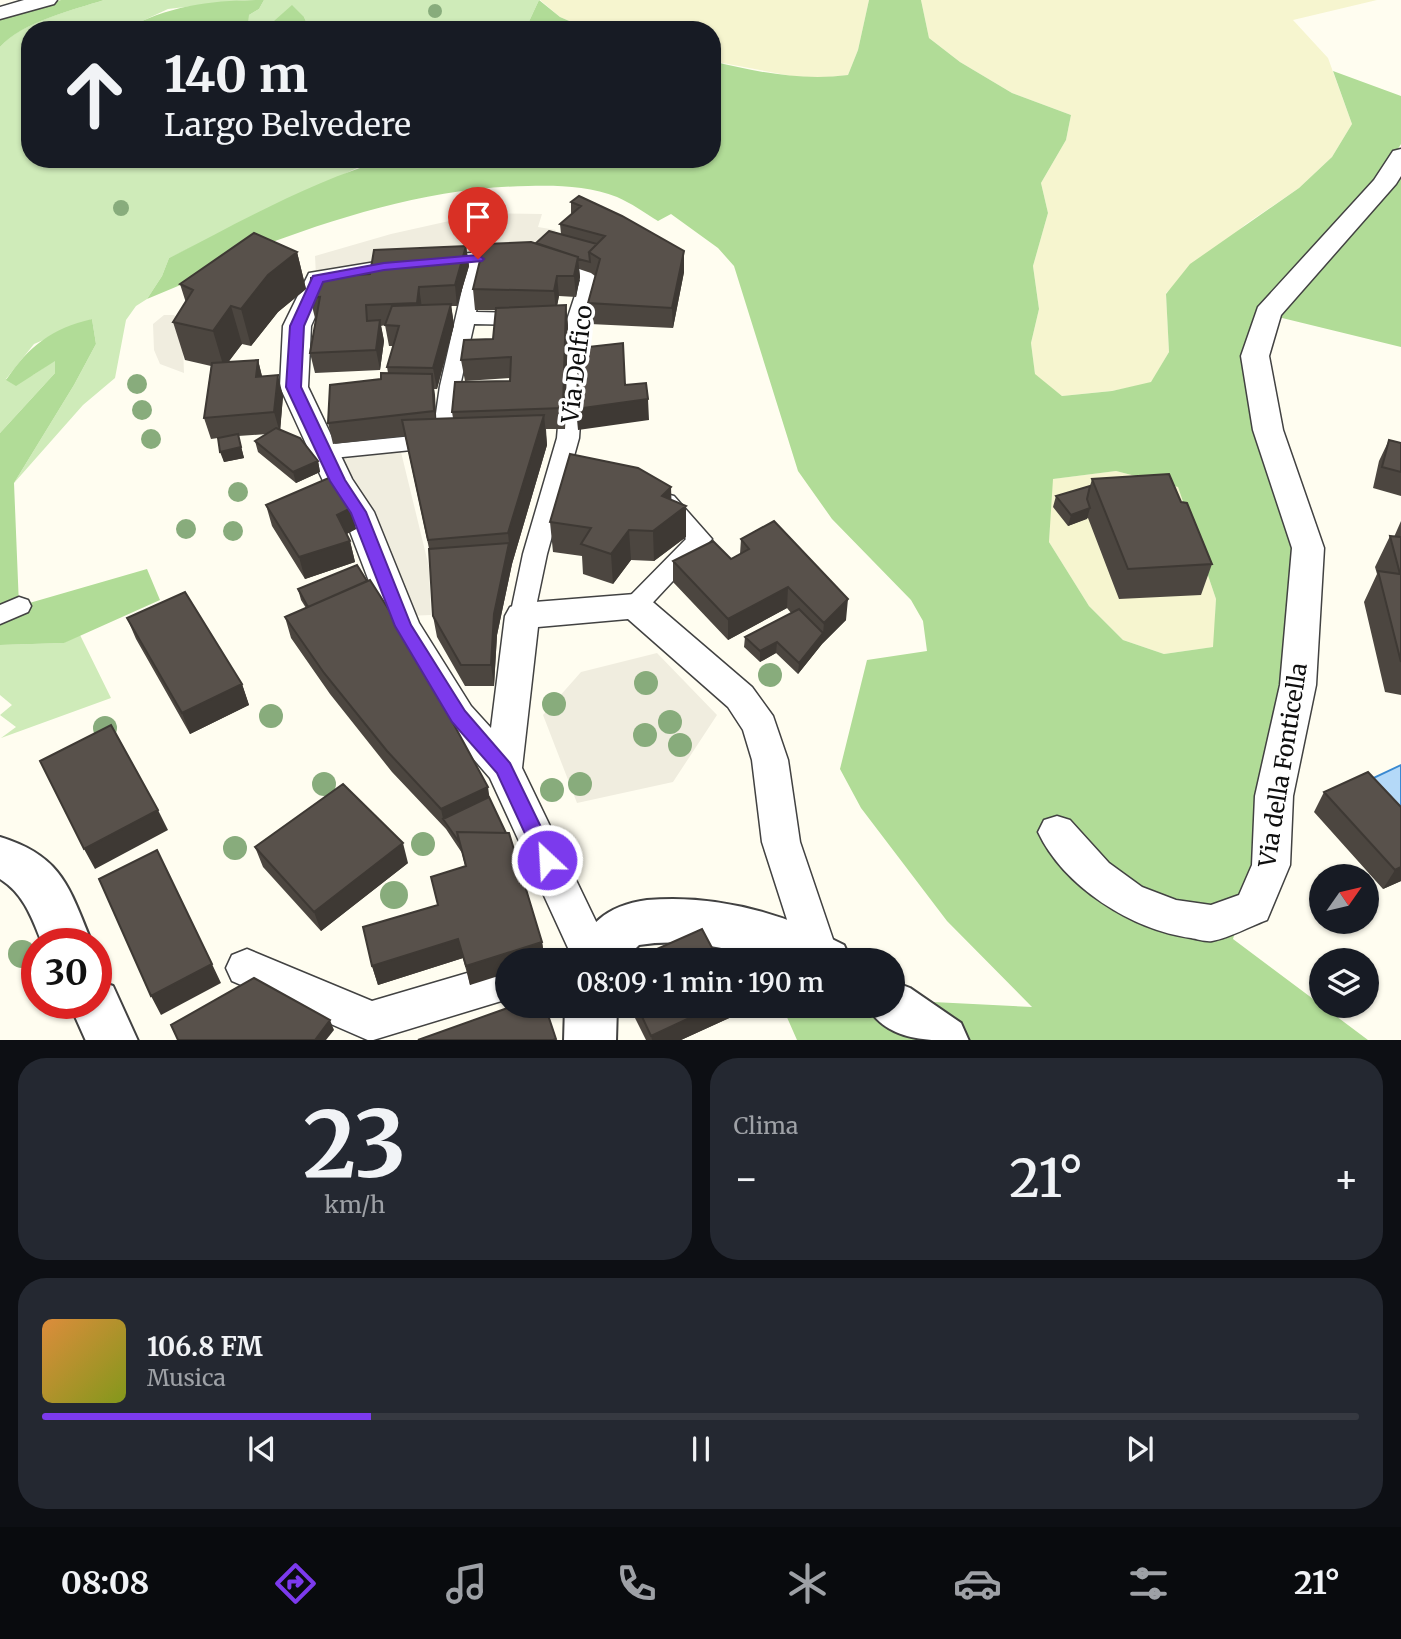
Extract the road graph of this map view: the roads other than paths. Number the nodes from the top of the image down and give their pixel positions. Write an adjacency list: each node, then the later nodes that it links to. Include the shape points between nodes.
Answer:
1 (45, 0): 2 (street)
2 (0, 13)
3 (1401, 156): 19 (street, Via della Fonticella, via 1384,184 1268,313 1255,356 1268,430 1308,548 1298,685 1274,796 1271,865 1253,907 1211,923 1174,918 1128,900 1095,875)
4 (478, 259): 5 (street); 6 (street); 12 (street, via 384,267 318,279 297,326 294,387)
5 (530, 259): 7 (street, Via Delfico, via 590,277)
6 (465, 318): 7 (street); 11 (street)
7 (563, 319): 8 (street, Via Delfico)
8 (568, 438): 9 (street); 13 (street, Via Delfico)
9 (540, 439)
10 (471, 440): 11 (street)
11 (443, 441): 12 (street)
12 (323, 452): 18 (street, via 358,512 403,626 458,716)
13 (558, 472): 14 (street); 17 (street, Via Delfico)
14 (582, 474)
15 (653, 488): 16 (street, via 700,539)
16 (635, 606): 17 (street); 25 (street, via 740,697 760,726 770,760 781,842)
17 (522, 616): 18 (street)
18 (503, 768): 22 (street)
19 (1057, 832)
20 (0, 858): 21 (street, via 37,878)
21 (60, 928)
22 (583, 948)
23 (598, 948): 24 (street, via 625,928 654,920 740,927)
24 (799, 948)
25 (819, 948)
26 (247, 968): 27 (street, via 371,1021)
27 (495, 984)
28 (905, 1014): 33 (street)
29 (591, 1018): 32 (street)
30 (102, 1019): 31 (street)
31 (112, 1040)
32 (590, 1040)
33 (942, 1040)

